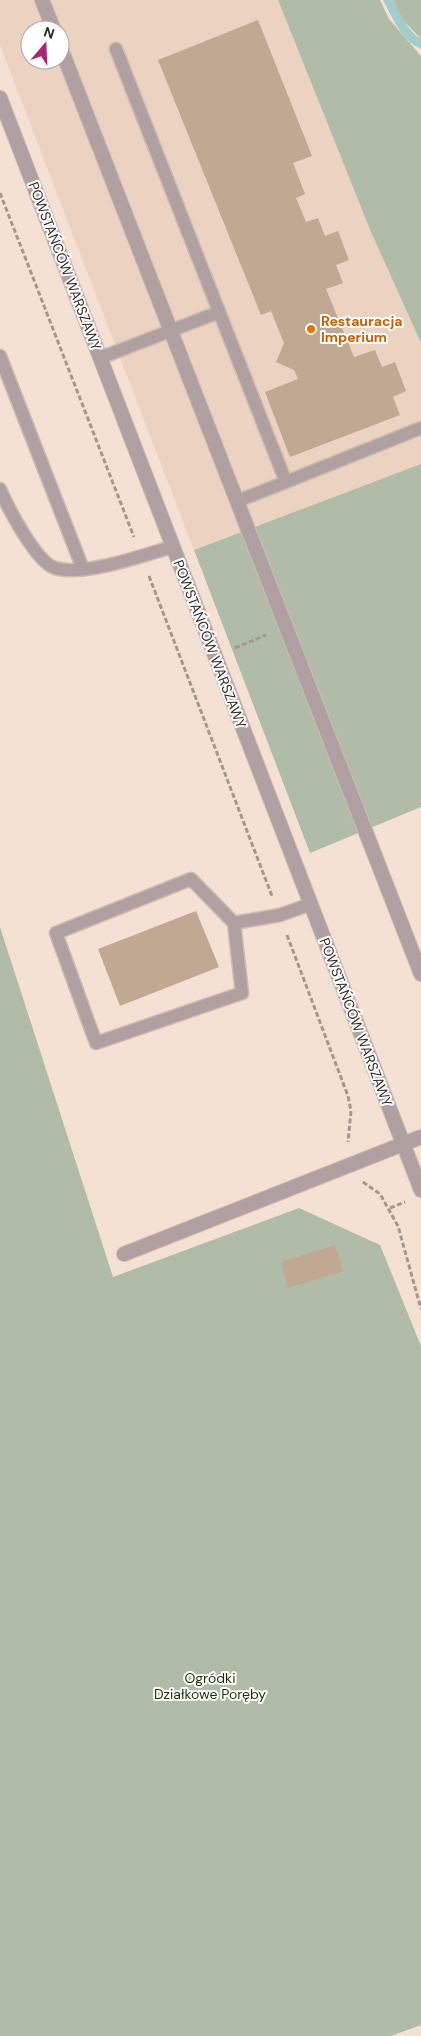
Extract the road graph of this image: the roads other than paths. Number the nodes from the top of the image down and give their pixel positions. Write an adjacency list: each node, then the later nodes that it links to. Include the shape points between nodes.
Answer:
1 (42, 0): 2 (street)
2 (50, 20)
3 (116, 49): 6 (lane)
4 (69, 70): 7 (street)
5 (0, 98): 9 (street, POWSTAŃCÓW WARSZAWY)
6 (219, 312): 7 (lane); 11 (lane)
7 (170, 330): 9 (lane); 13 (street)
8 (0, 356): 15 (lane)
9 (100, 358): 14 (street, POWSTAŃCÓW WARSZAWY)
10 (421, 428): 11 (lane)
11 (286, 482): 13 (lane)
12 (0, 490): 15 (lane, via 32,549 54,568)
13 (238, 501): 18 (street)
14 (172, 547): 15 (lane, via 110,565); 16 (street, POWSTAŃCÓW WARSZAWY)
15 (83, 568)
16 (311, 904): 17 (lane, via 280,915); 20 (street, POWSTAŃCÓW WARSZAWY)
17 (234, 923): 17 (lane, via 191,879 56,933 96,1043 242,993)
18 (421, 974)
19 (421, 1137): 20 (street)
20 (404, 1144): 21 (street, POWSTAŃCÓW WARSZAWY); 22 (street)
21 (421, 1190)
22 (124, 1254)

